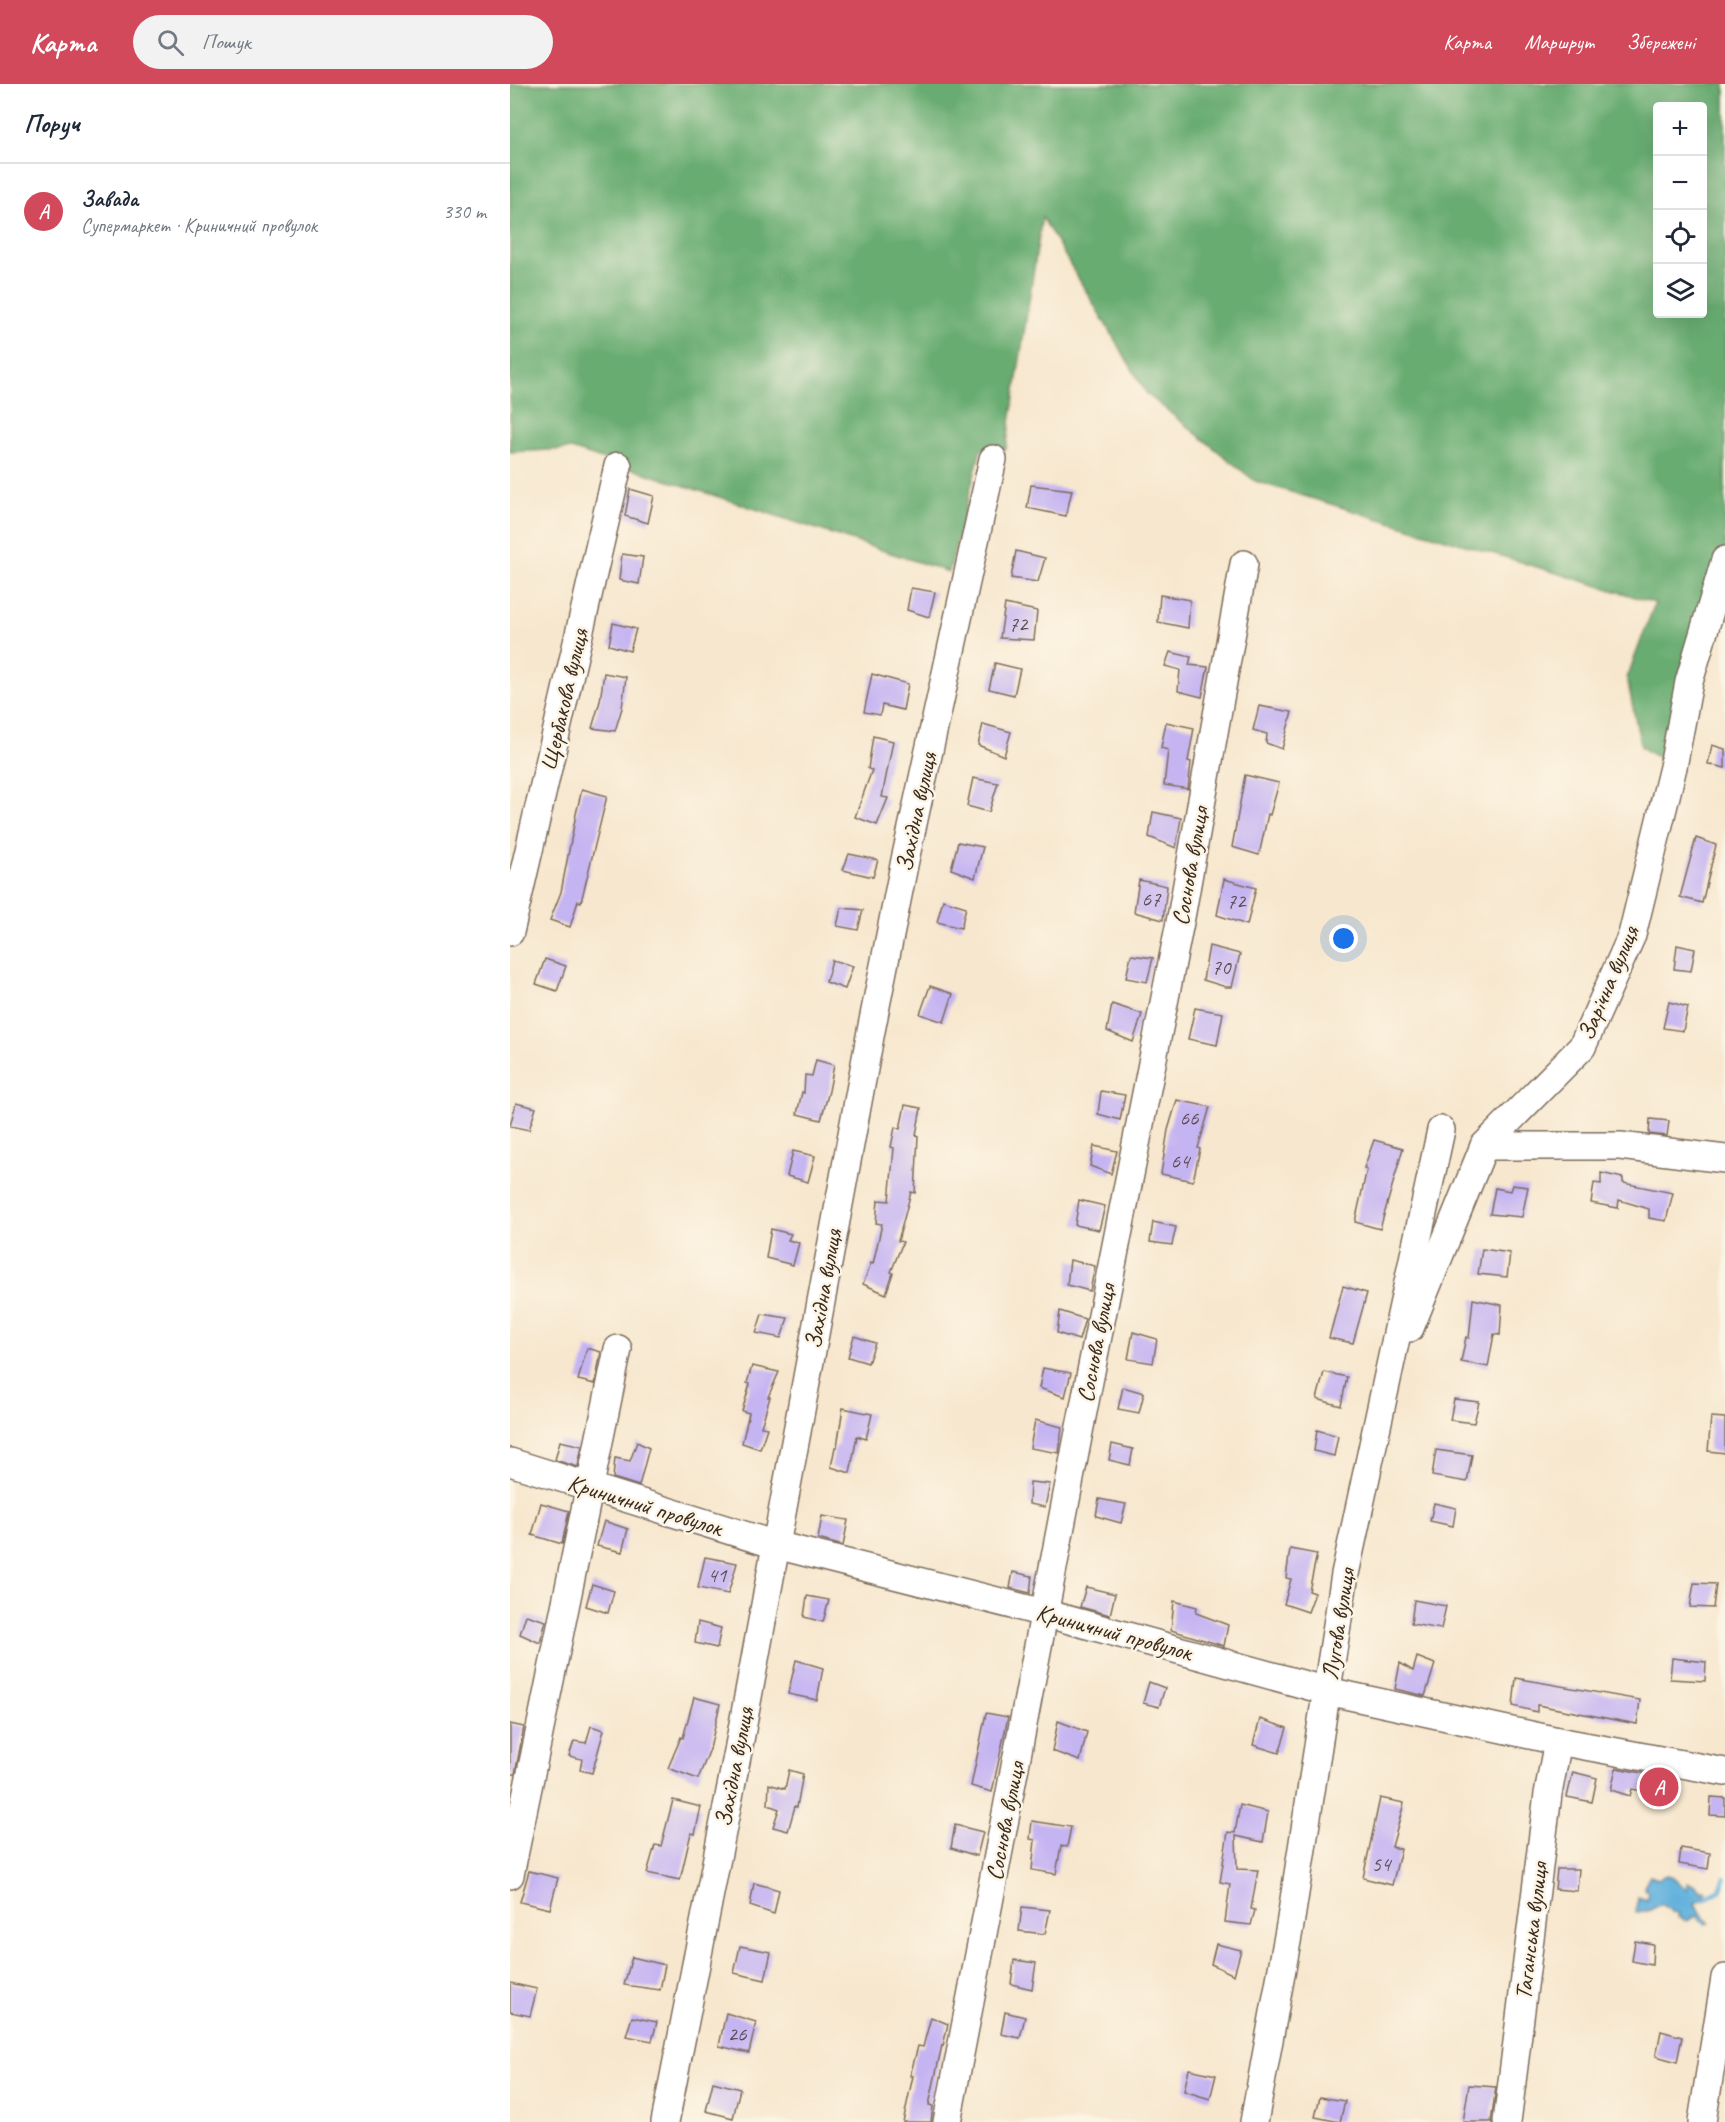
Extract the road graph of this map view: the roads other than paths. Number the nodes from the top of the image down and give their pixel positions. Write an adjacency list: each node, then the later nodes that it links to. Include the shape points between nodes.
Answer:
1 (993, 459): 14 (street, Західна вулиця, via 901,883)
2 (618, 466): 6 (street, Щербакова вулиця)
3 (1725, 560): 5 (street, Зарічна вулиця)
4 (1244, 564): 15 (street, Соснова вулиця, via 1182,912)
5 (1718, 608): 8 (street, Зарічна вулиця, via 1689,682 1632,935 1582,1047)
6 (510, 932)
7 (1440, 1130): 11 (street, Лугова вулиця)
8 (1484, 1146): 9 (street, via 1620,1146); 11 (street, Зарічна вулиця)
9 (1725, 1159)
10 (618, 1349): 13 (street)
11 (1382, 1394): 16 (street, Лугова вулиця, via 1345,1574)
12 (510, 1462): 13 (street, Криничний провулок)
13 (588, 1488): 14 (street, Криничний провулок); 19 (street)
14 (776, 1545): 15 (street, Криничний провулок); 21 (street, Західна вулиця)
15 (1044, 1613): 16 (street, Криничний провулок); 22 (street, Соснова вулиця)
16 (1327, 1690): 17 (street, Криничний провулок); 23 (street, Лугова вулиця)
17 (1558, 1741): 18 (street, Криничний провулок); 24 (street, Таганська вулиця)
18 (1725, 1772)
19 (510, 1875)
20 (1725, 1978): 25 (street)
21 (665, 2122)
22 (947, 2122)
23 (1254, 2122)
24 (1507, 2122)
25 (1702, 2122)

